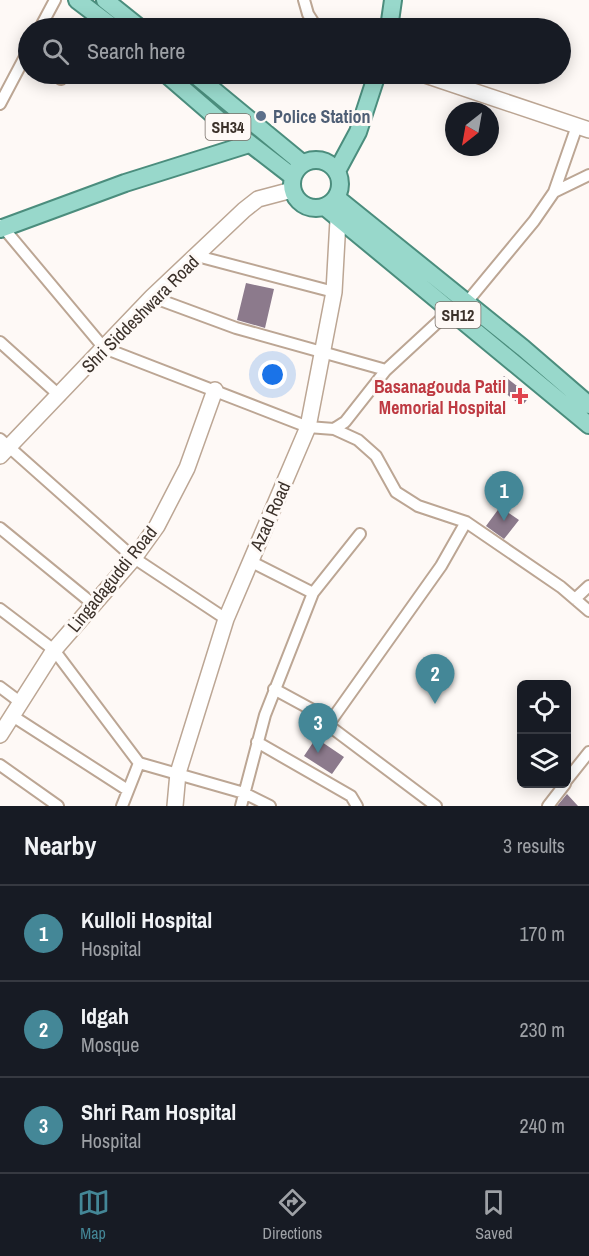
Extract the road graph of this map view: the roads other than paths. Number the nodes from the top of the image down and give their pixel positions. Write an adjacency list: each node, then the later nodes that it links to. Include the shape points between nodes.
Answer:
1 (55, 0): 6 (street)
2 (77, 0): 7 (main road)
3 (105, 0): 8 (main road)
4 (304, 0): 9 (street)
5 (393, 0): 10 (main road)
6 (45, 18)
7 (101, 18)
8 (128, 18)
9 (311, 18)
10 (390, 18)
11 (18, 72): 16 (street)
12 (178, 84): 18 (main road, SH34)
13 (204, 84): 21 (main road, SH34)
14 (374, 84): 19 (main road, via 358,132)
15 (452, 84): 17 (street)
16 (0, 104)
17 (583, 128): 22 (street)
18 (249, 144): 21 (main road, SH34); 25 (main road)
19 (337, 171): 21 (main road, via 321,159); 23 (main road, via 340,189)
20 (589, 175): 22 (street)
21 (296, 176): 23 (main road, SH34, via 305,206); 26 (street, Shri Siddeshwara Road, via 258,199)
22 (554, 192): 29 (street, via 534,221)
23 (331, 202): 24 (main road, SH12); 29 (main road, SH12)
24 (338, 220): 27 (street, Azad Road); 29 (main road, SH12)
25 (1, 226): 31 (street)
26 (197, 256): 27 (street); 28 (street, Shri Siddeshwara Road)
27 (334, 292): 32 (street, Azad Road)
28 (152, 297): 31 (street, Shri Siddeshwara Road); 32 (street, via 225,325)
29 (459, 306): 33 (street); 36 (main road, SH12); 37 (main road, SH12)
30 (0, 342): 35 (street)
31 (104, 348): 34 (street); 35 (street, Shri Siddeshwara Road)
32 (324, 354): 33 (street); 38 (street, Azad Road)
33 (386, 370): 39 (street, via 345,422)
34 (215, 390): 38 (street); 44 (street, Lingadaguddi Road, via 187,468 157,526)
35 (60, 396): 40 (street, Shri Siddeshwara Road)
36 (589, 405)
37 (589, 425)
38 (308, 427): 39 (street); 45 (street, Azad Road)
39 (334, 429): 41 (street, via 358,440 376,456 396,492 418,506)
40 (3, 448): 44 (street)
41 (466, 522): 48 (street); 58 (street, via 441,566)
42 (0, 528): 49 (street)
43 (360, 534): 47 (street)
44 (134, 558): 49 (street, Lingadaguddi Road); 52 (street)
45 (250, 561): 47 (street); 52 (street, Azad Road)
46 (589, 586): 48 (street)
47 (313, 593): 55 (street)
48 (575, 599): 51 (street)
49 (93, 604): 53 (street, Lingadaguddi Road)
50 (0, 609): 53 (street)
51 (589, 611)
52 (226, 619): 64 (street, Azad Road)
53 (54, 650): 56 (street, Lingadaguddi Road); 62 (street)
54 (0, 687): 56 (street)
55 (274, 689): 58 (street, via 320,714); 60 (street)
56 (20, 702): 57 (street, Lingadaguddi Road)
57 (11, 715): 59 (street, Lingadaguddi Road); 67 (street)
58 (328, 725): 75 (street)
59 (0, 735)
60 (257, 742): 68 (street); 74 (street, via 351,796)
61 (589, 752): 65 (street)
62 (139, 762): 64 (street); 67 (street)
63 (0, 765): 69 (street)
64 (178, 772): 68 (street); 71 (street, Azad Road)
65 (571, 775)
66 (562, 788): 76 (street)
67 (126, 789): 70 (street)
68 (244, 793): 72 (street); 73 (street)
69 (58, 806)
70 (122, 806)
71 (175, 806)
72 (241, 806)
73 (270, 806)
74 (357, 806)
75 (436, 806)
76 (548, 806)

